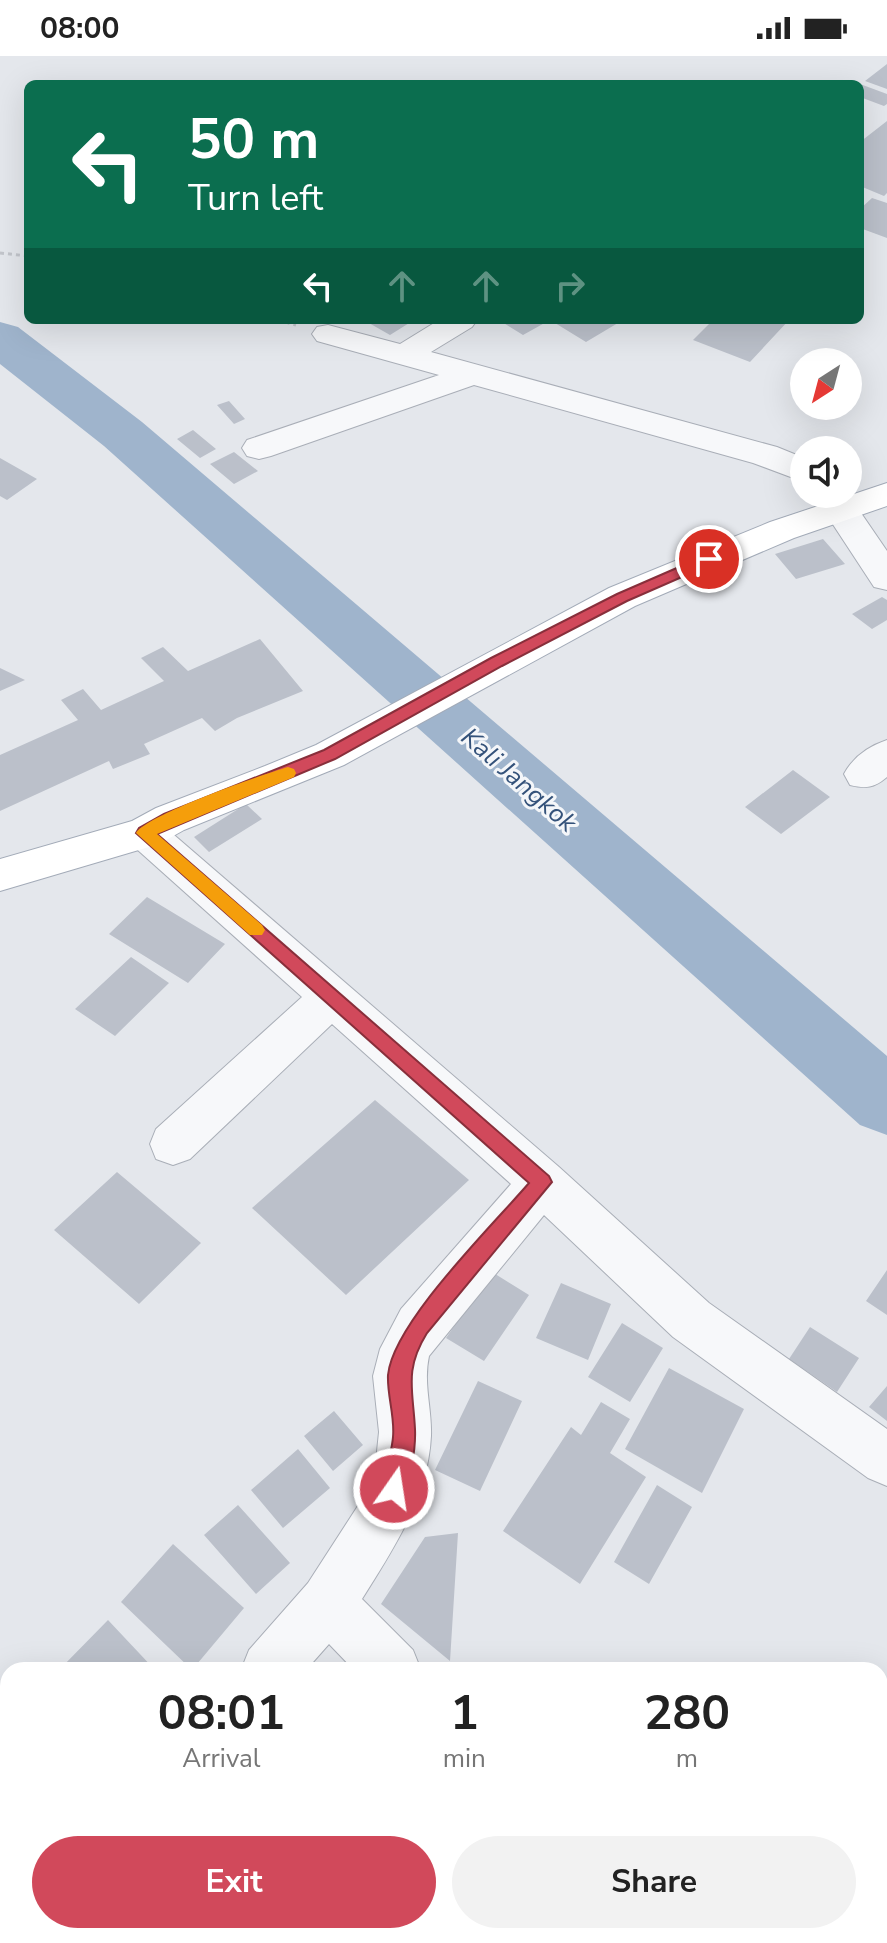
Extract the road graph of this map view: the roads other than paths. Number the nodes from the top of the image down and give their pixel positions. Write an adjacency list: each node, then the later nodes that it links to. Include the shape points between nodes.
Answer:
1 (345, 324): 3 (street, via 328,334)
2 (455, 324): 3 (street)
3 (406, 354): 4 (street)
4 (476, 373): 5 (street); 6 (street)
5 (259, 448)
6 (790, 465)
7 (887, 494): 8 (main road)
8 (862, 498)
9 (825, 508): 12 (main road, via 665,578 317,760)
10 (841, 508): 11 (street)
11 (887, 578)
12 (145, 833): 13 (main road); 14 (street)
13 (0, 875)
14 (332, 997): 15 (street); 16 (street)
15 (173, 1144)
16 (542, 1182): 17 (street, via 691,1320); 18 (street, via 405,1349 399,1376 405,1432 394,1489)
17 (887, 1460)
18 (328, 1603): 19 (street); 20 (street)
19 (276, 1662)
20 (385, 1662)

